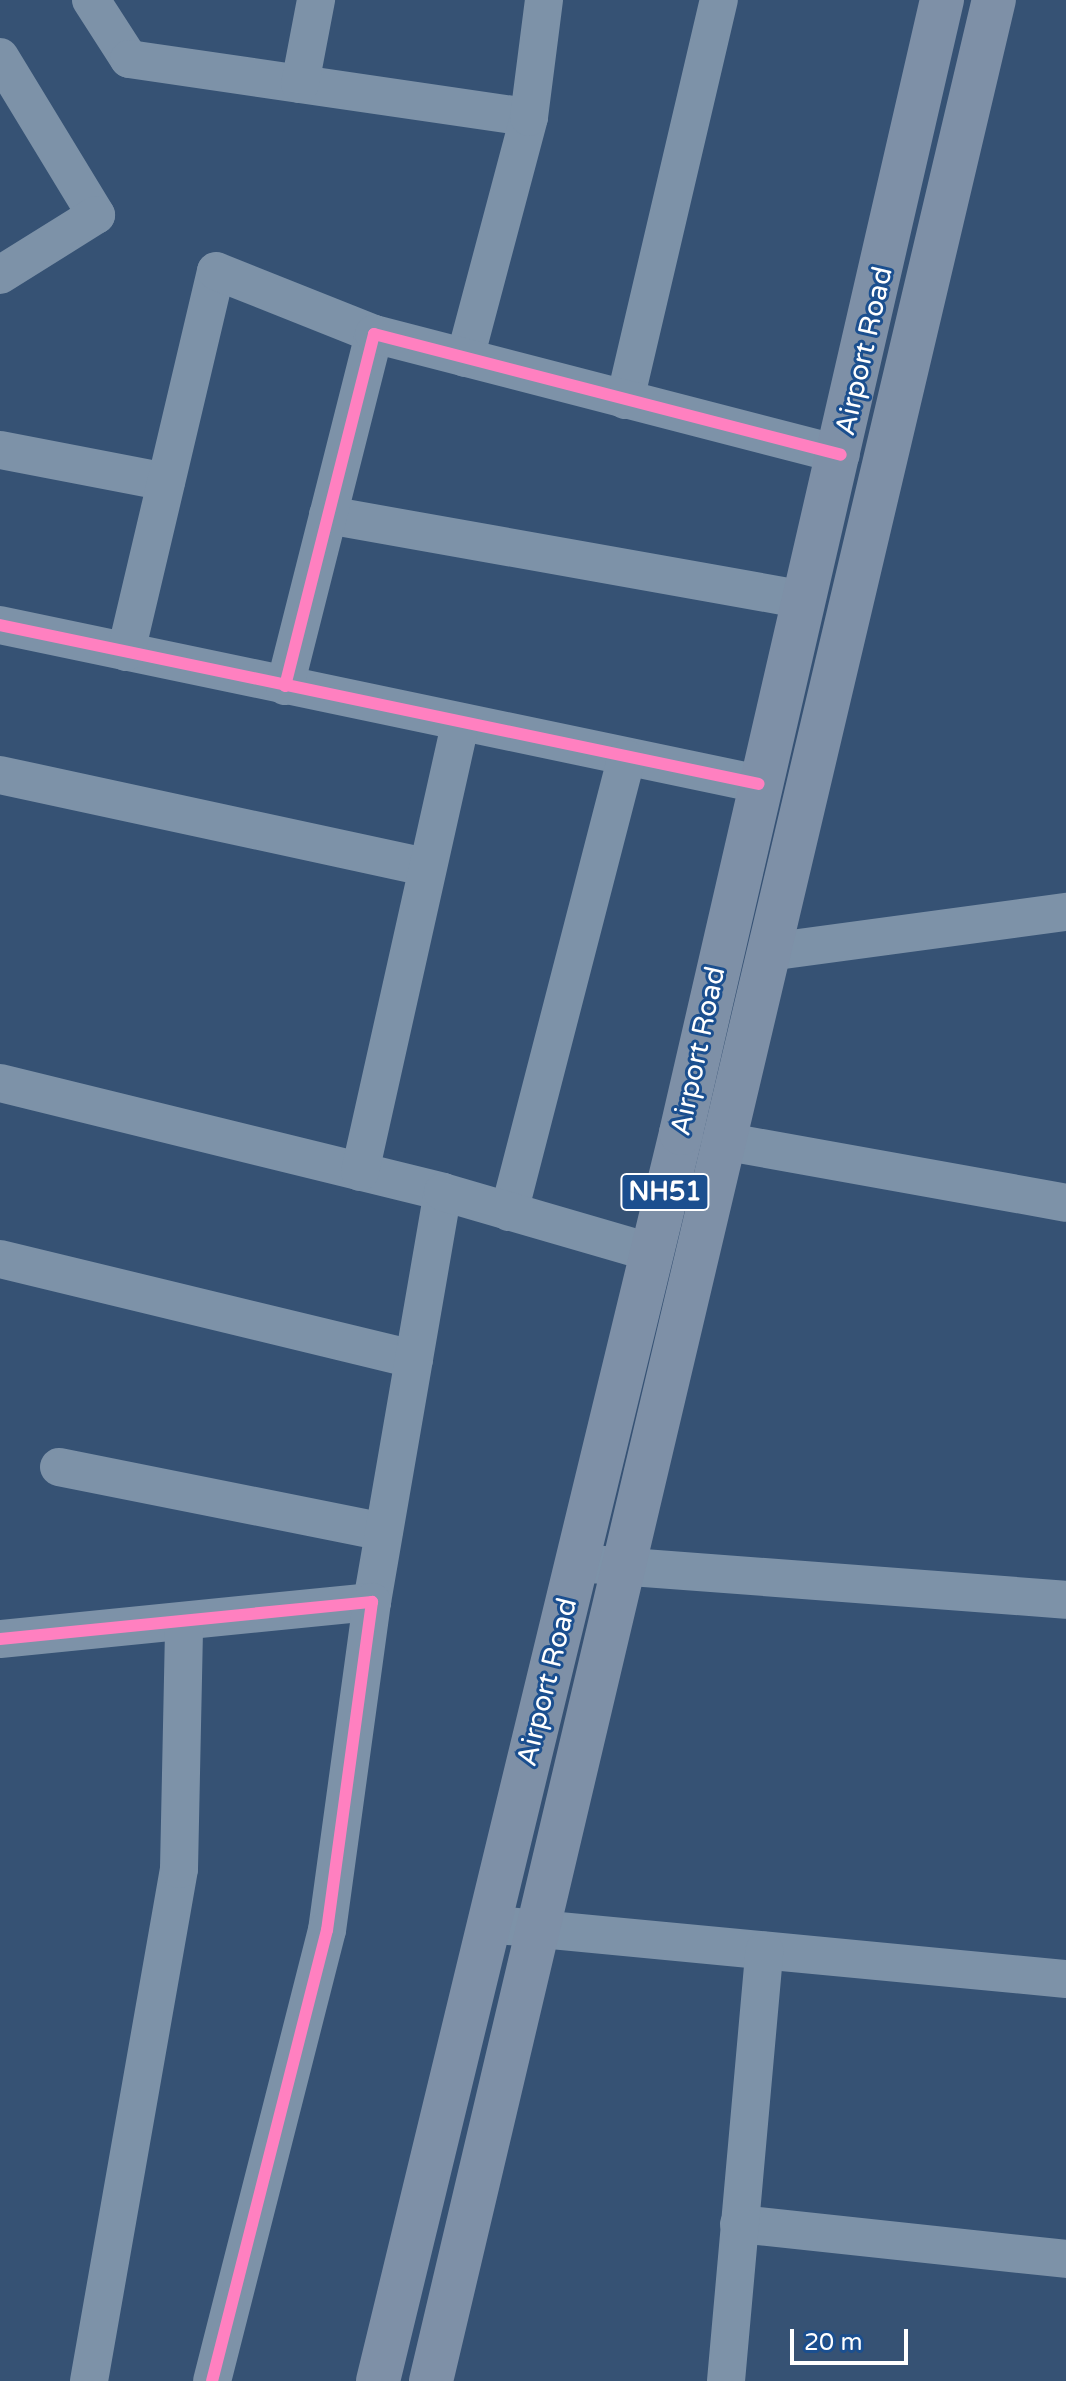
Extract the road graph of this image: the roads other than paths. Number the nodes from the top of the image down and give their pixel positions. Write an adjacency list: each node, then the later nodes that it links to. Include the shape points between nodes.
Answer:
1 (91, 0): 8 (street, via 129,59)
2 (316, 0): 8 (street)
3 (544, 0): 9 (street)
4 (719, 0): 13 (street)
5 (942, 0): 15 (highway, Airport Road / NH51)
6 (994, 0): 28 (highway, Airport Road / NH51)
7 (1, 60): 10 (street, via 96,215)
8 (300, 84): 9 (street)
9 (529, 117): 12 (street)
10 (0, 275)
11 (374, 334): 12 (street); 16 (street, via 216,271); 17 (street)
12 (465, 358): 13 (street)
13 (625, 400): 15 (street)
14 (0, 450): 16 (street)
15 (841, 455): 18 (highway, Airport Road / NH51)
16 (166, 482): 20 (street)
17 (328, 515): 18 (street); 21 (street)
18 (801, 599): 25 (highway, Airport Road / NH51)
19 (0, 625): 20 (street)
20 (126, 652): 21 (street)
21 (285, 686): 22 (street)
22 (460, 723): 23 (street); 26 (street)
23 (626, 759): 25 (street); 34 (street)
24 (0, 775): 26 (street)
25 (759, 784): 35 (highway, Airport Road / NH51)
26 (427, 867): 31 (street)
27 (1066, 912): 28 (street)
28 (769, 952): 30 (highway, Airport Road / NH51)
29 (0, 1083): 31 (street)
30 (728, 1142): 33 (street); 41 (highway, Airport Road / NH51)
31 (360, 1172): 32 (street)
32 (443, 1192): 34 (street); 37 (street)
33 (1066, 1203)
34 (509, 1212): 35 (street)
35 (649, 1252): 40 (highway, Airport Road / NH51)
36 (0, 1259): 37 (street)
37 (414, 1359): 39 (street)
38 (59, 1467): 39 (street)
39 (384, 1532): 43 (street)
40 (577, 1563): 41 (street); 46 (highway, Airport Road / NH51)
41 (625, 1567): 42 (street); 47 (highway, Airport Road / NH51)
42 (1066, 1600)
43 (372, 1602): 44 (street); 53 (street, via 327,1930)
44 (184, 1621): 45 (street); 52 (street, via 179,1869)
45 (0, 1639)
46 (487, 1924): 47 (street); 54 (highway, Airport Road / NH51)
47 (538, 1928): 48 (street); 55 (highway, Airport Road / NH51)
48 (764, 1951): 49 (street); 50 (street)
49 (1066, 1979)
50 (739, 2224): 51 (street); 56 (street)
51 (1066, 2259)
52 (89, 2381)
53 (212, 2381)
54 (378, 2381)
55 (431, 2381)
56 (726, 2381)

